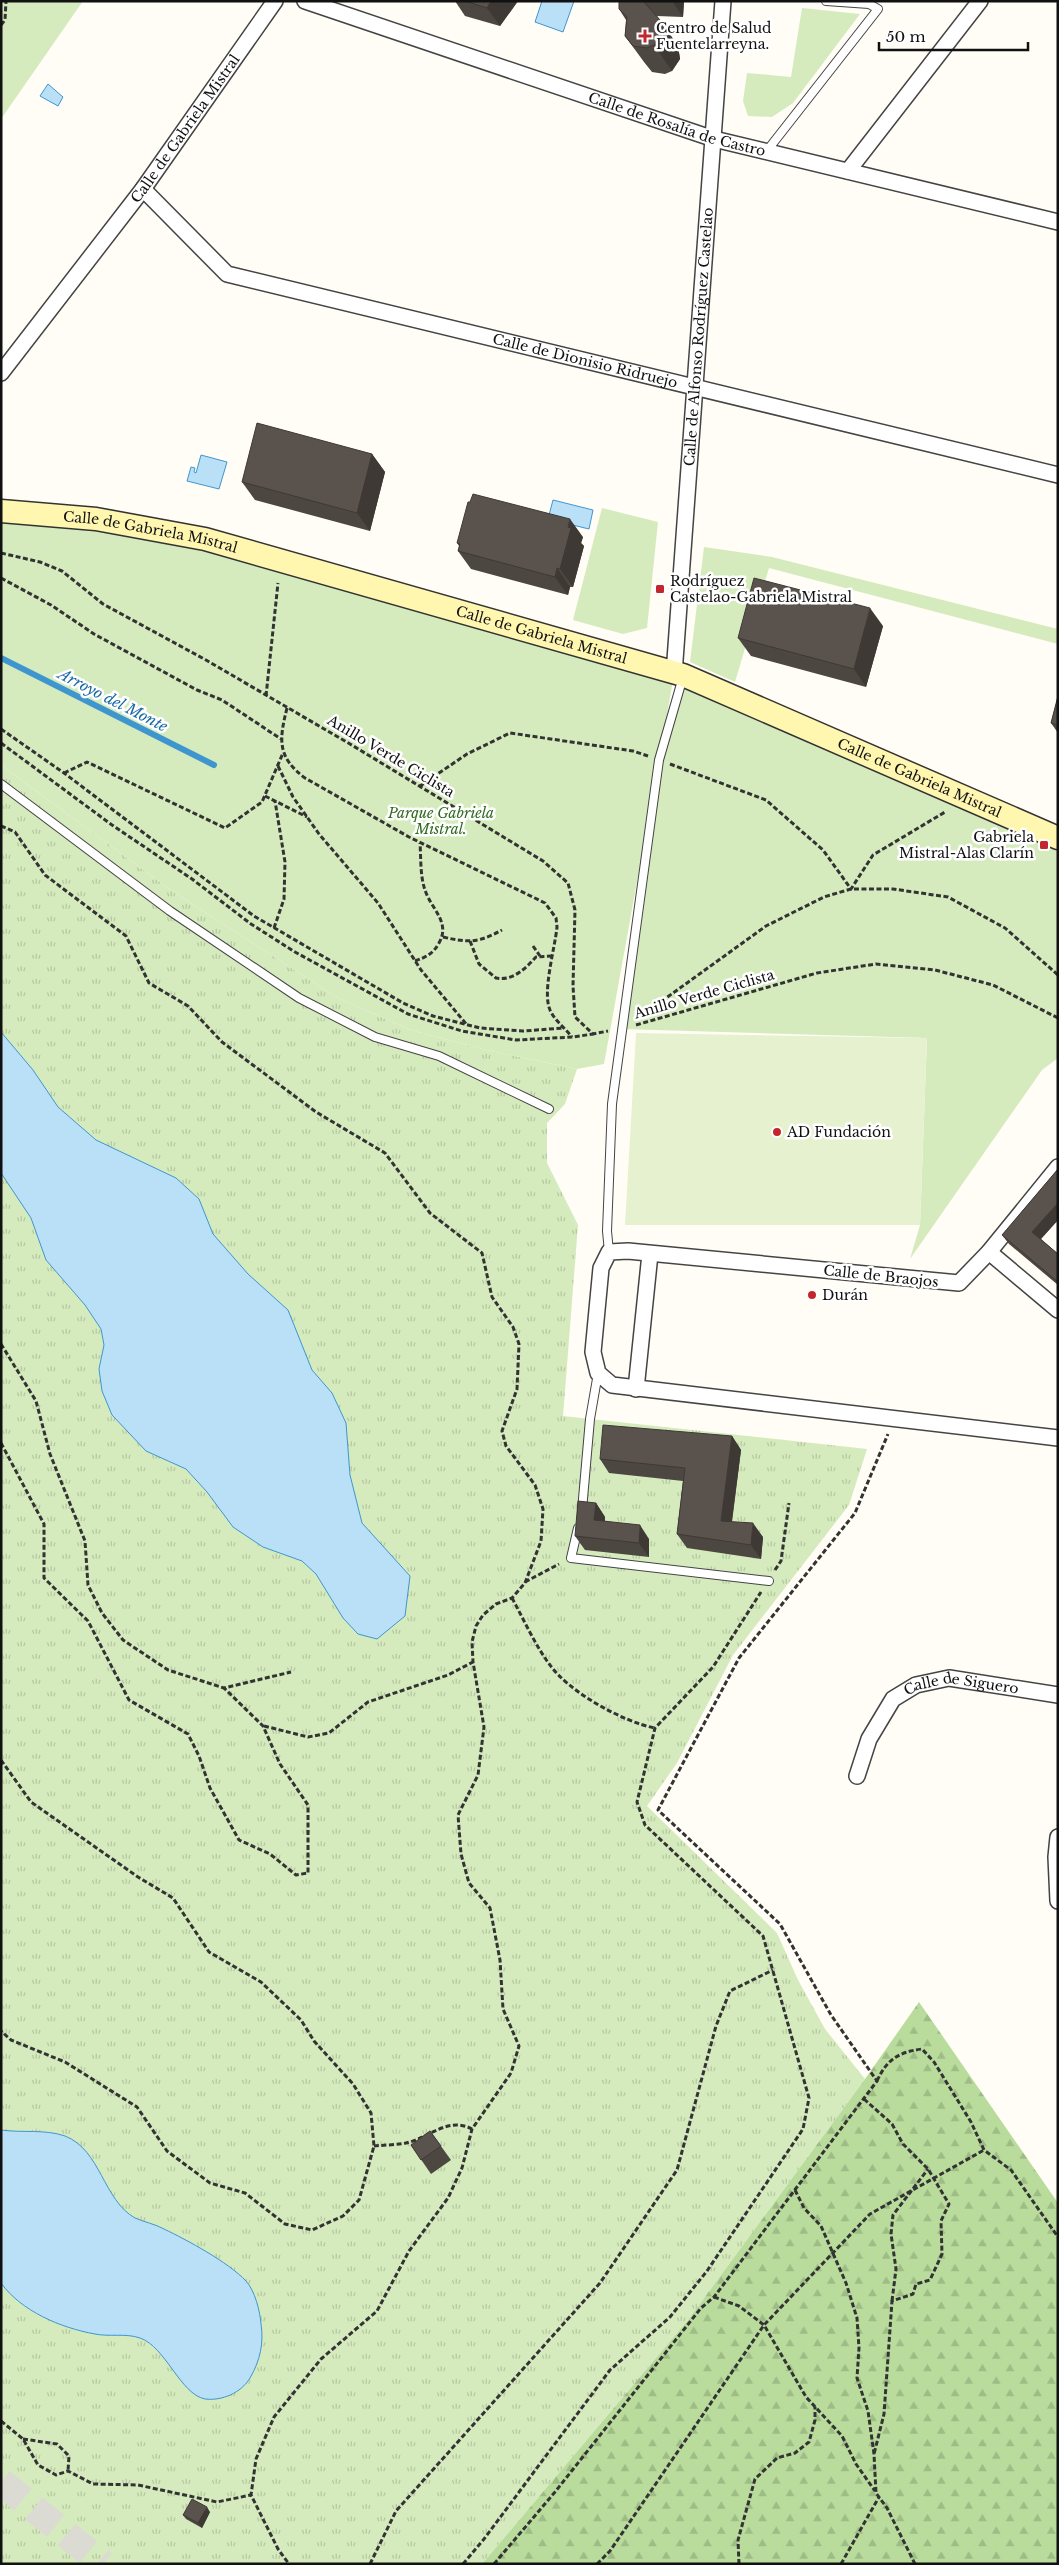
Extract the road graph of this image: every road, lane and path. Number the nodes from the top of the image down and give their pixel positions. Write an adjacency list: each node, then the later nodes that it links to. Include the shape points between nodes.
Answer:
1 (6, 1): 7 (path, via 5,20)
2 (275, 1): 11 (street, Calle de Gabriela Mistral)
3 (305, 1): 8 (street, Calle de Rosalía de Castro)
4 (722, 1): 8 (street, Calle de Alfonso Rodríguez Castelao)
5 (826, 1): 9 (lane, via 869,4 878,9)
6 (980, 1): 10 (street)
7 (1, 25)
8 (714, 139): 9 (street, Calle de Rosalía de Castro); 14 (street, Calle de Alfonso Rodríguez Castelao)
9 (766, 153): 10 (street, Calle de Rosalía de Castro)
10 (848, 171): 12 (street, Calle de Rosalía de Castro)
11 (143, 189): 13 (street, Calle de Gabriela Mistral); 14 (street, Calle de Dionisio Ridruejo, via 227,274)
12 (1058, 222)
13 (1, 373)
14 (695, 386): 15 (street, Calle de Dionisio Ridruejo); 20 (street, Calle de Alfonso Rodríguez Castelao)
15 (1058, 476)
16 (1, 511): 20 (street, Calle de Gabriela Mistral, via 96,519 205,538)
17 (1, 553): 21 (path, Anillo Verde Ciclista, via 40,562 62,572 103,604)
18 (1, 578): 24 (path, via 51,605 94,634 197,690 222,700)
19 (278, 583): 21 (path)
20 (679, 675): 31 (street, Calle de Gabriela Mistral); 50 (lane, via 659,760)
21 (266, 696): 22 (path, Anillo Verde Ciclista)
22 (287, 707): 24 (path); 51 (path, Anillo Verde Ciclista, via 543,861 568,883 575,910 575,1018)
23 (1, 729): 28 (path)
24 (281, 740): 26 (path)
25 (1, 743): 52 (path, via 112,825 192,878 251,924 383,1002 437,1025 483,1035 516,1040)
26 (283, 753): 27 (path); 36 (path, via 292,768 305,778)
27 (278, 766): 30 (path); 33 (path)
28 (64, 773): 30 (path, via 87,762 224,828 262,802); 38 (path)
29 (1, 784): 53 (lane, via 170,911 299,998 375,1037 438,1056)
30 (265, 796): 32 (path)
31 (965, 799): 35 (street, Calle de Gabriela Mistral); 37 (path, via 874,855)
32 (275, 801): 33 (path); 38 (path, via 285,862 284,899)
33 (307, 817): 45 (path, via 378,903)
34 (1, 826): 68 (path, via 15,832 45,874 126,936 149,983 188,1006 222,1042 316,1112 385,1153 430,1213 482,1253 492,1297 513,1328 519,1344 517,1389 502,1431 506,1446 535,1485 543,1509 541,1541)
35 (1058, 838)
36 (420, 843): 40 (path, via 424,889 439,915 444,928); 44 (path, via 545,903 556,918)
37 (851, 890): 46 (path, via 893,889 948,897 1005,928); 50 (path, via 824,897 766,926)
38 (274, 928): 48 (path, via 403,1003 433,1016)
39 (502, 930): 41 (path, via 483,940)
40 (443, 937): 41 (path); 45 (path, via 429,956)
41 (470, 941): 43 (path, via 479,964 496,978 512,977)
42 (533, 946): 43 (path)
43 (540, 956): 44 (path)
44 (552, 956): 49 (path, via 548,1001 553,1016)
45 (415, 961): 48 (path)
46 (1058, 976)
47 (1058, 1018): 50 (path, Anillo Verde Ciclista, via 993,985 935,970 876,964 818,973)
48 (467, 1025): 49 (path, via 524,1031)
49 (564, 1028): 52 (path)
50 (622, 1029): 51 (path, Anillo Verde Ciclista); 55 (lane, via 612,1104)
51 (593, 1034): 52 (path)
52 (573, 1038)
53 (549, 1109)
54 (1058, 1168): 56 (street, Calle de Braojos)
55 (609, 1252): 57 (street, Calle de Braojos); 60 (street, via 601,1268 593,1352)
56 (989, 1252): 57 (street, Calle de Braojos, via 960,1283); 58 (street)
57 (650, 1254): 61 (street)
58 (1058, 1310)
59 (1, 1344): 72 (path, via 36,1401 50,1454 85,1541 88,1585 102,1613 123,1640 168,1670)
60 (598, 1373): 61 (street, via 612,1385); 66 (lane, via 590,1419 585,1497)
61 (636, 1390): 63 (street)
62 (887, 1435): 82 (path, via 855,1513 739,1658 658,1810 780,1924 831,2015)
63 (1058, 1438)
64 (1, 1443): 74 (path, via 44,1524 44,1578 88,1621 129,1700 188,1734 210,1788 239,1840 270,1854 296,1875 308,1873 308,1805 280,1764)
65 (789, 1503): 67 (path, via 781,1561)
66 (571, 1558): 67 (lane); 68 (path)
67 (769, 1580): 75 (path, via 713,1667)
68 (525, 1583): 69 (path)
69 (512, 1598): 70 (path, via 496,1604 476,1626 472,1642); 75 (path, via 550,1667 612,1714)
70 (473, 1662): 74 (path, via 448,1675 368,1702 329,1733 308,1737); 84 (path, via 484,1727 478,1775 458,1815 461,1854 469,1883 490,1908 500,1960 503,2009 519,2046 511,2072)
71 (291, 1672): 72 (path)
72 (224, 1688): 74 (path)
73 (1058, 1695): 77 (street, Calle de Siguero, via 949,1678 916,1685 893,1698 869,1739)
74 (263, 1726)
75 (655, 1728): 80 (path, via 637,1802 645,1825 763,1936)
76 (1, 1760): 85 (path, via 31,1802 173,1898 209,1952 261,1982 301,2020 314,2041 352,2084 370,2113)
77 (857, 1776)
78 (1058, 1837): 79 (street)
79 (1058, 1901)
80 (774, 1969): 105 (path, via 730,1991 716,2026 677,2170 672,2178 600,2283 396,2511); 106 (path, via 809,2098 803,2129 707,2271 670,2317 610,2370)
81 (1, 2031): 85 (path, via 12,2040 65,2062 137,2107 167,2151 210,2183 245,2193 285,2224 312,2230 343,2216 359,2200)
82 (877, 2081): 83 (path); 86 (path, via 883,2069 902,2051 922,2049 934,2062)
83 (864, 2099): 87 (path, via 892,2124 903,2144); 89 (path)
84 (472, 2129): 85 (path, via 464,2124 448,2126 407,2143); 102 (path, via 462,2168 448,2198 410,2251 377,2311 321,2360 274,2417 256,2459)
85 (374, 2146)
86 (984, 2150): 88 (path); 91 (path, via 1011,2170)
87 (928, 2169): 88 (path); 90 (path)
88 (933, 2178): 90 (path); 94 (path, via 949,2204 941,2221 942,2254 930,2280 916,2284 913,2294)
89 (795, 2190): 92 (path, via 804,2208 821,2226); 93 (path)
90 (909, 2192): 92 (path, via 870,2214); 94 (path, via 893,2215 891,2234 896,2269)
91 (1058, 2237)
92 (833, 2253): 95 (path); 99 (path, via 857,2318 857,2378 868,2411)
93 (714, 2297): 95 (path, via 739,2306); 107 (path, via 701,2308)
94 (892, 2301): 99 (path, via 884,2414)
95 (764, 2325): 96 (path, via 806,2397); 108 (path, via 610,2551)
96 (815, 2406): 101 (path, via 842,2436); 109 (path, via 810,2442 795,2453 776,2458 755,2479 742,2518 738,2540)
97 (1, 2420): 98 (path)
98 (23, 2439): 100 (path, via 38,2465 56,2476); 100 (path, via 57,2444 69,2456)
99 (874, 2454): 101 (path)
100 (68, 2471): 102 (path, via 93,2484 138,2485 217,2502)
101 (876, 2493): 103 (path)
102 (251, 2495): 104 (path)
103 (879, 2497): 110 (path); 111 (path)
104 (289, 2564)
105 (370, 2564)
106 (463, 2564)
107 (494, 2564)
108 (597, 2564)
109 (739, 2564)
110 (841, 2564)
111 (915, 2564)

